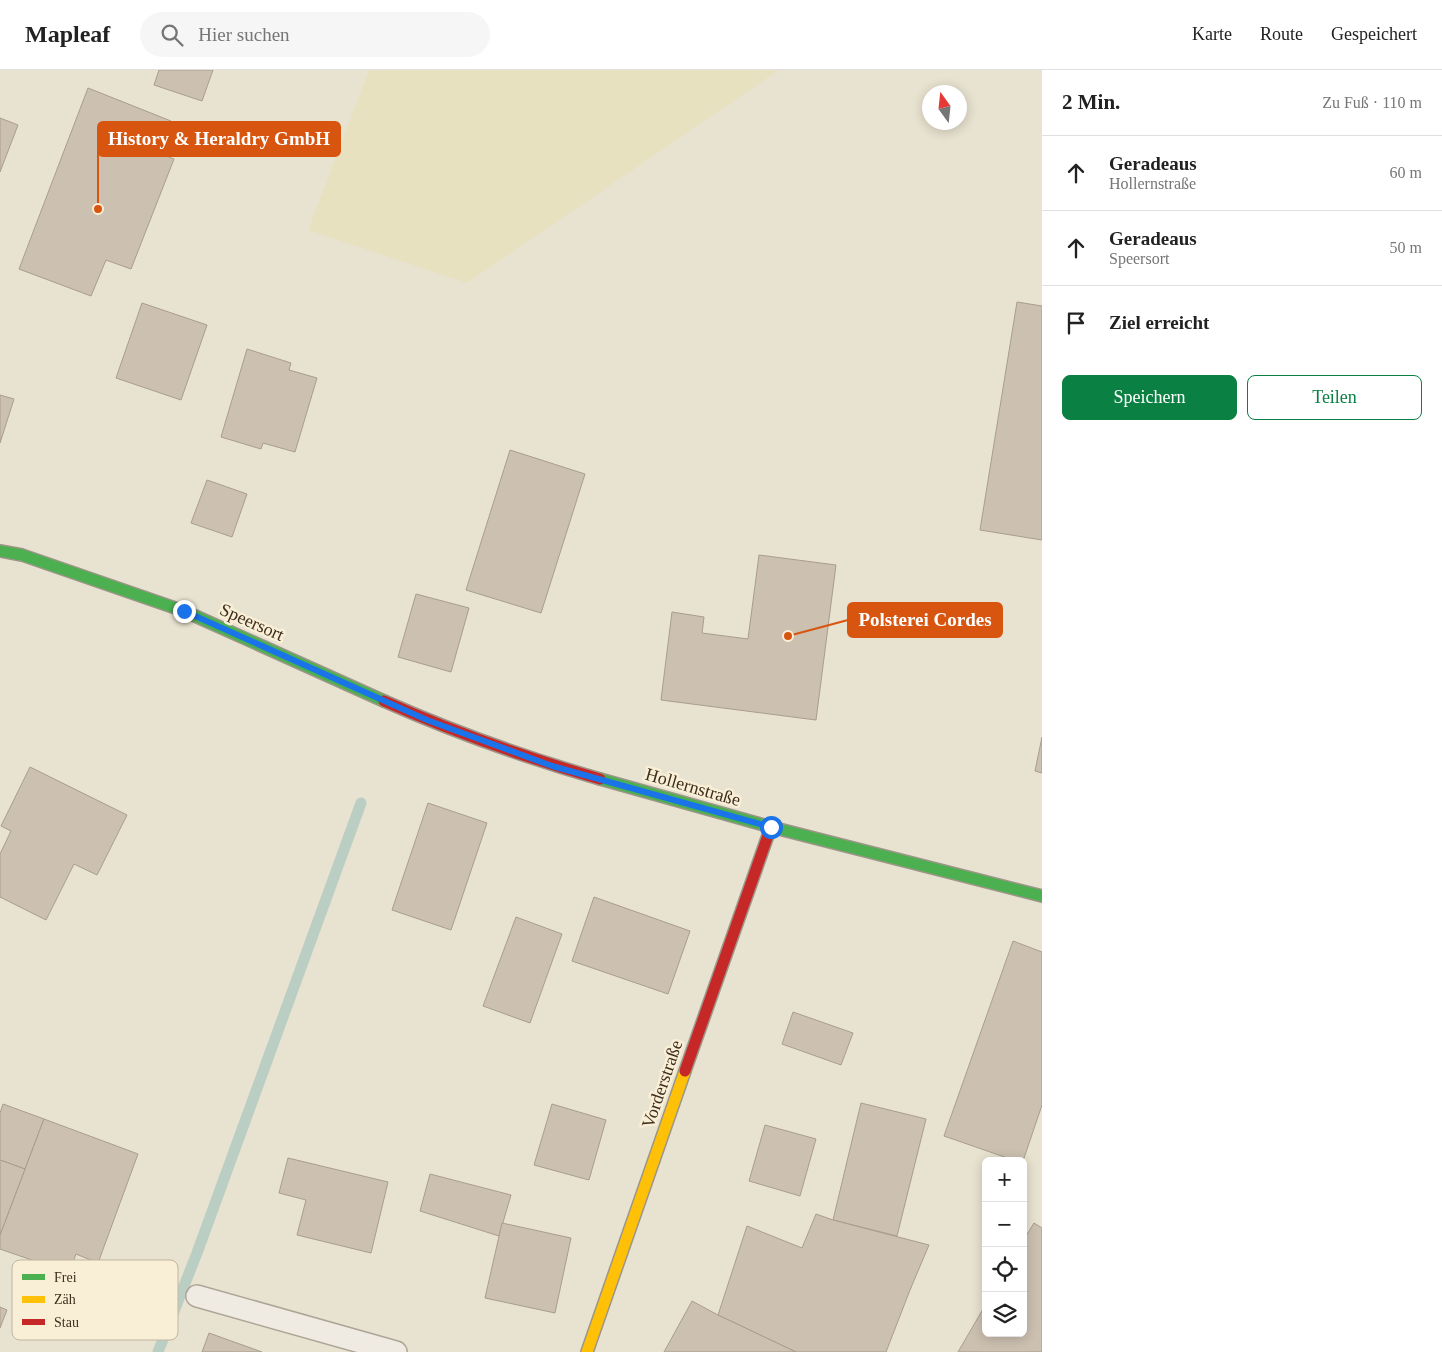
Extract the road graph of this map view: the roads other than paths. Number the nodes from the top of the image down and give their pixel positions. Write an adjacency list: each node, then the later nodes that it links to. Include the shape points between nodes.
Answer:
1 (0, 551): 2 (main road, Speersort, via 22,555 184,611)
2 (427, 720): 3 (main road, Hollernstraße, via 552,766)
3 (771, 827): 4 (main road, Hollernstraße); 7 (main road, Vorderstraße)
4 (1042, 896)
5 (198, 1296): 6 (lane)
6 (396, 1352)
7 (586, 1352)

